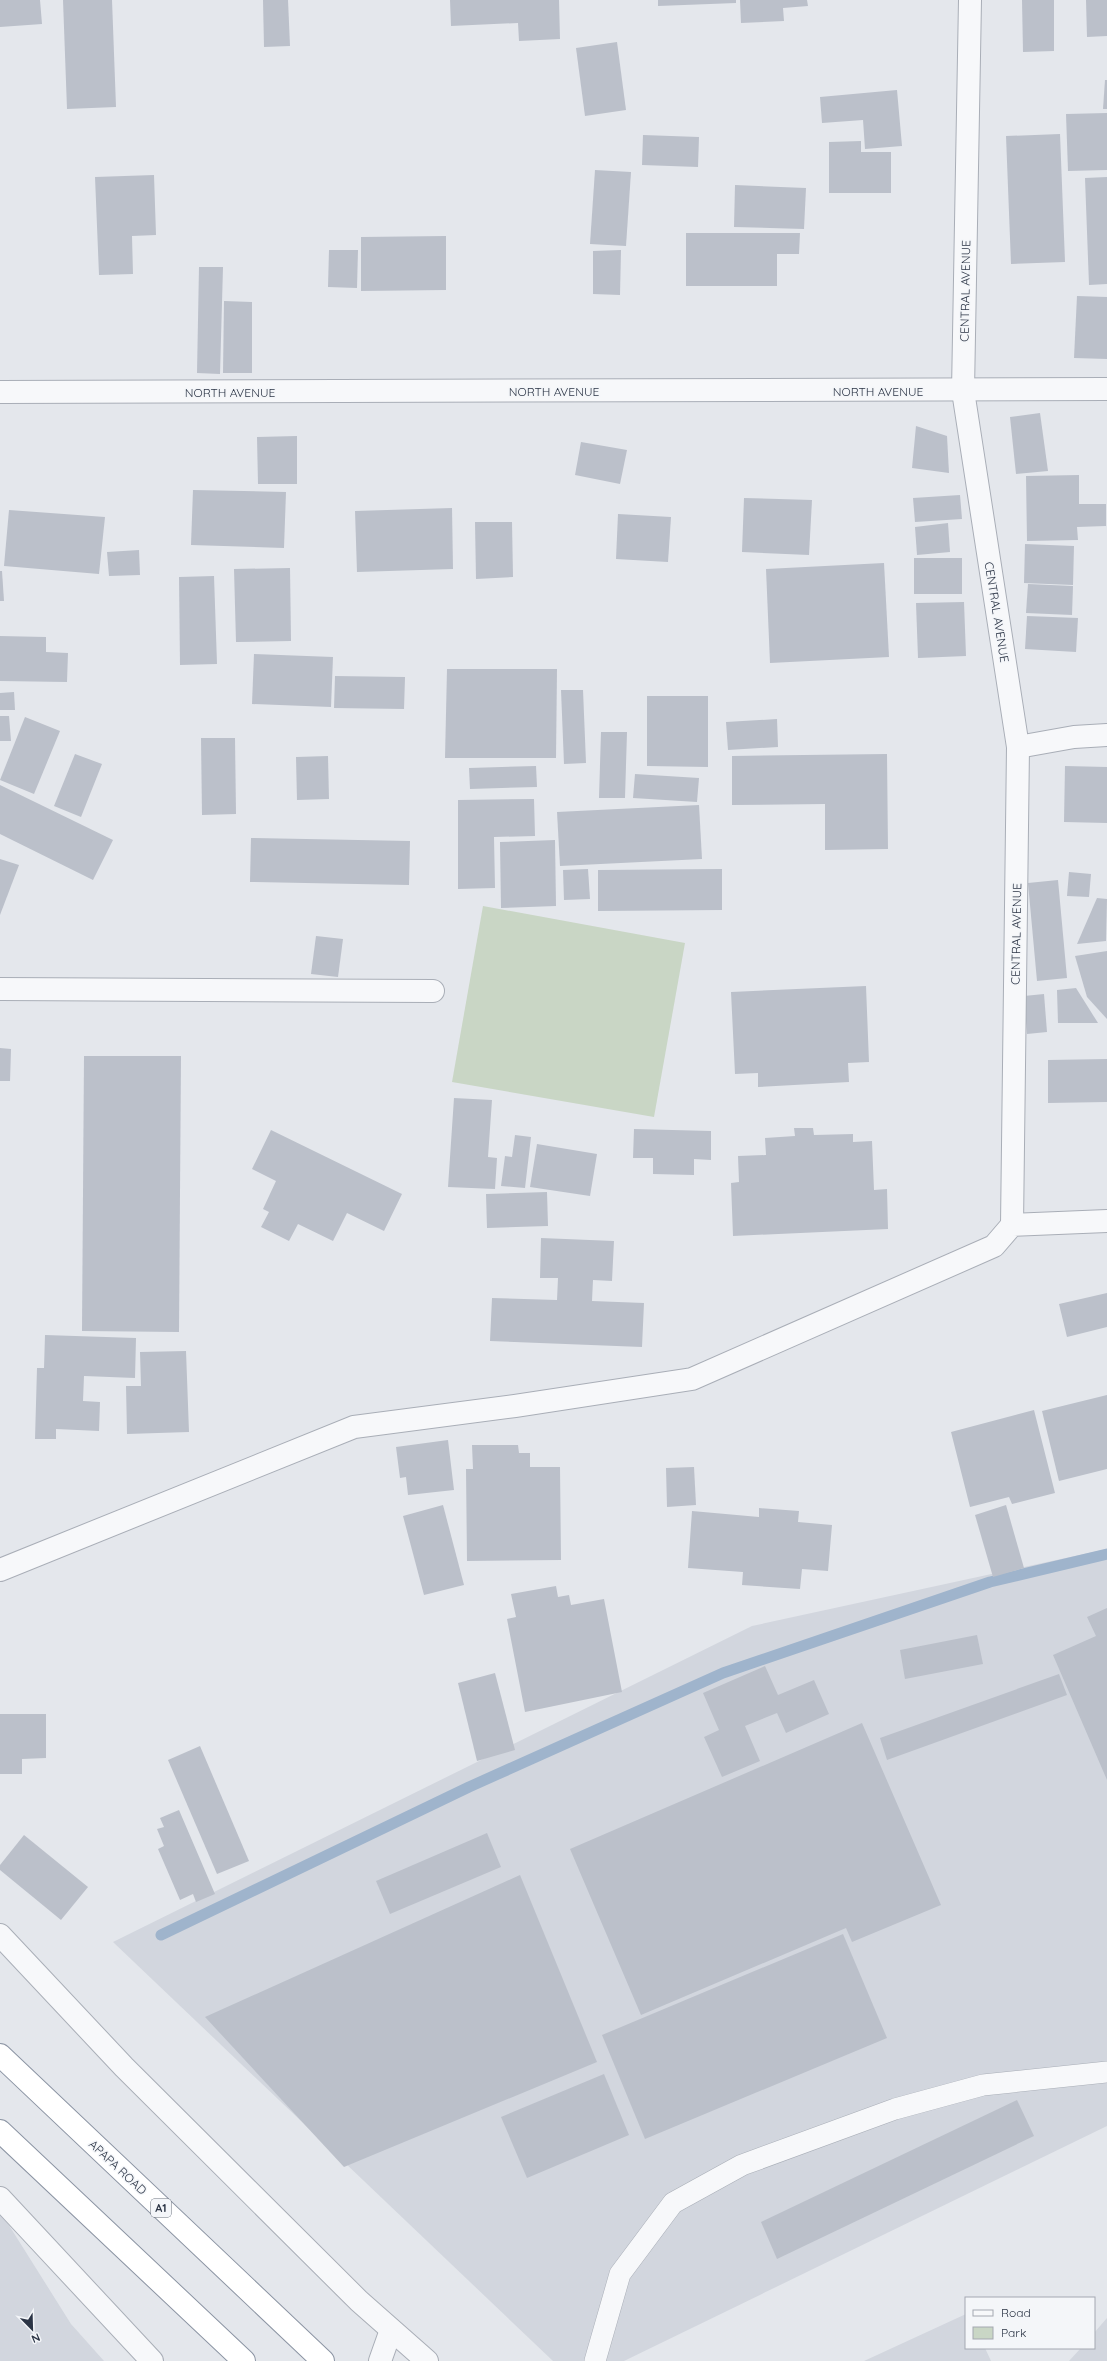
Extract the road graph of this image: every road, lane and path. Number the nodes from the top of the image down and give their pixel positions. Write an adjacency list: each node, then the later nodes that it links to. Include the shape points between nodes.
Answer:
1 (970, 0): 3 (street, CENTRAL AVENUE)
2 (1107, 390): 3 (street, NORTH AVENUE)
3 (963, 391): 4 (street, NORTH AVENUE); 6 (street, CENTRAL AVENUE)
4 (0, 392)
5 (1107, 735): 6 (street, via 1074,737)
6 (1018, 747): 10 (street, CENTRAL AVENUE)
7 (0, 989): 8 (street)
8 (433, 991)
9 (1107, 1222): 10 (street)
10 (1012, 1225): 11 (street, via 994,1246 692,1379 354,1427)
11 (0, 1570)
12 (0, 1935): 17 (street, via 124,2067)
13 (0, 2055): 20 (highway, APAPA ROAD / A1)
14 (1107, 2072): 23 (lane, via 983,2085 895,2109 742,2166 673,2202 620,2274)
15 (0, 2131): 19 (highway)
16 (0, 2198): 18 (street)
17 (391, 2330): 21 (street); 22 (street)
18 (152, 2361)
19 (244, 2361)
20 (323, 2361)
21 (380, 2361)
22 (427, 2361)
23 (595, 2361)

